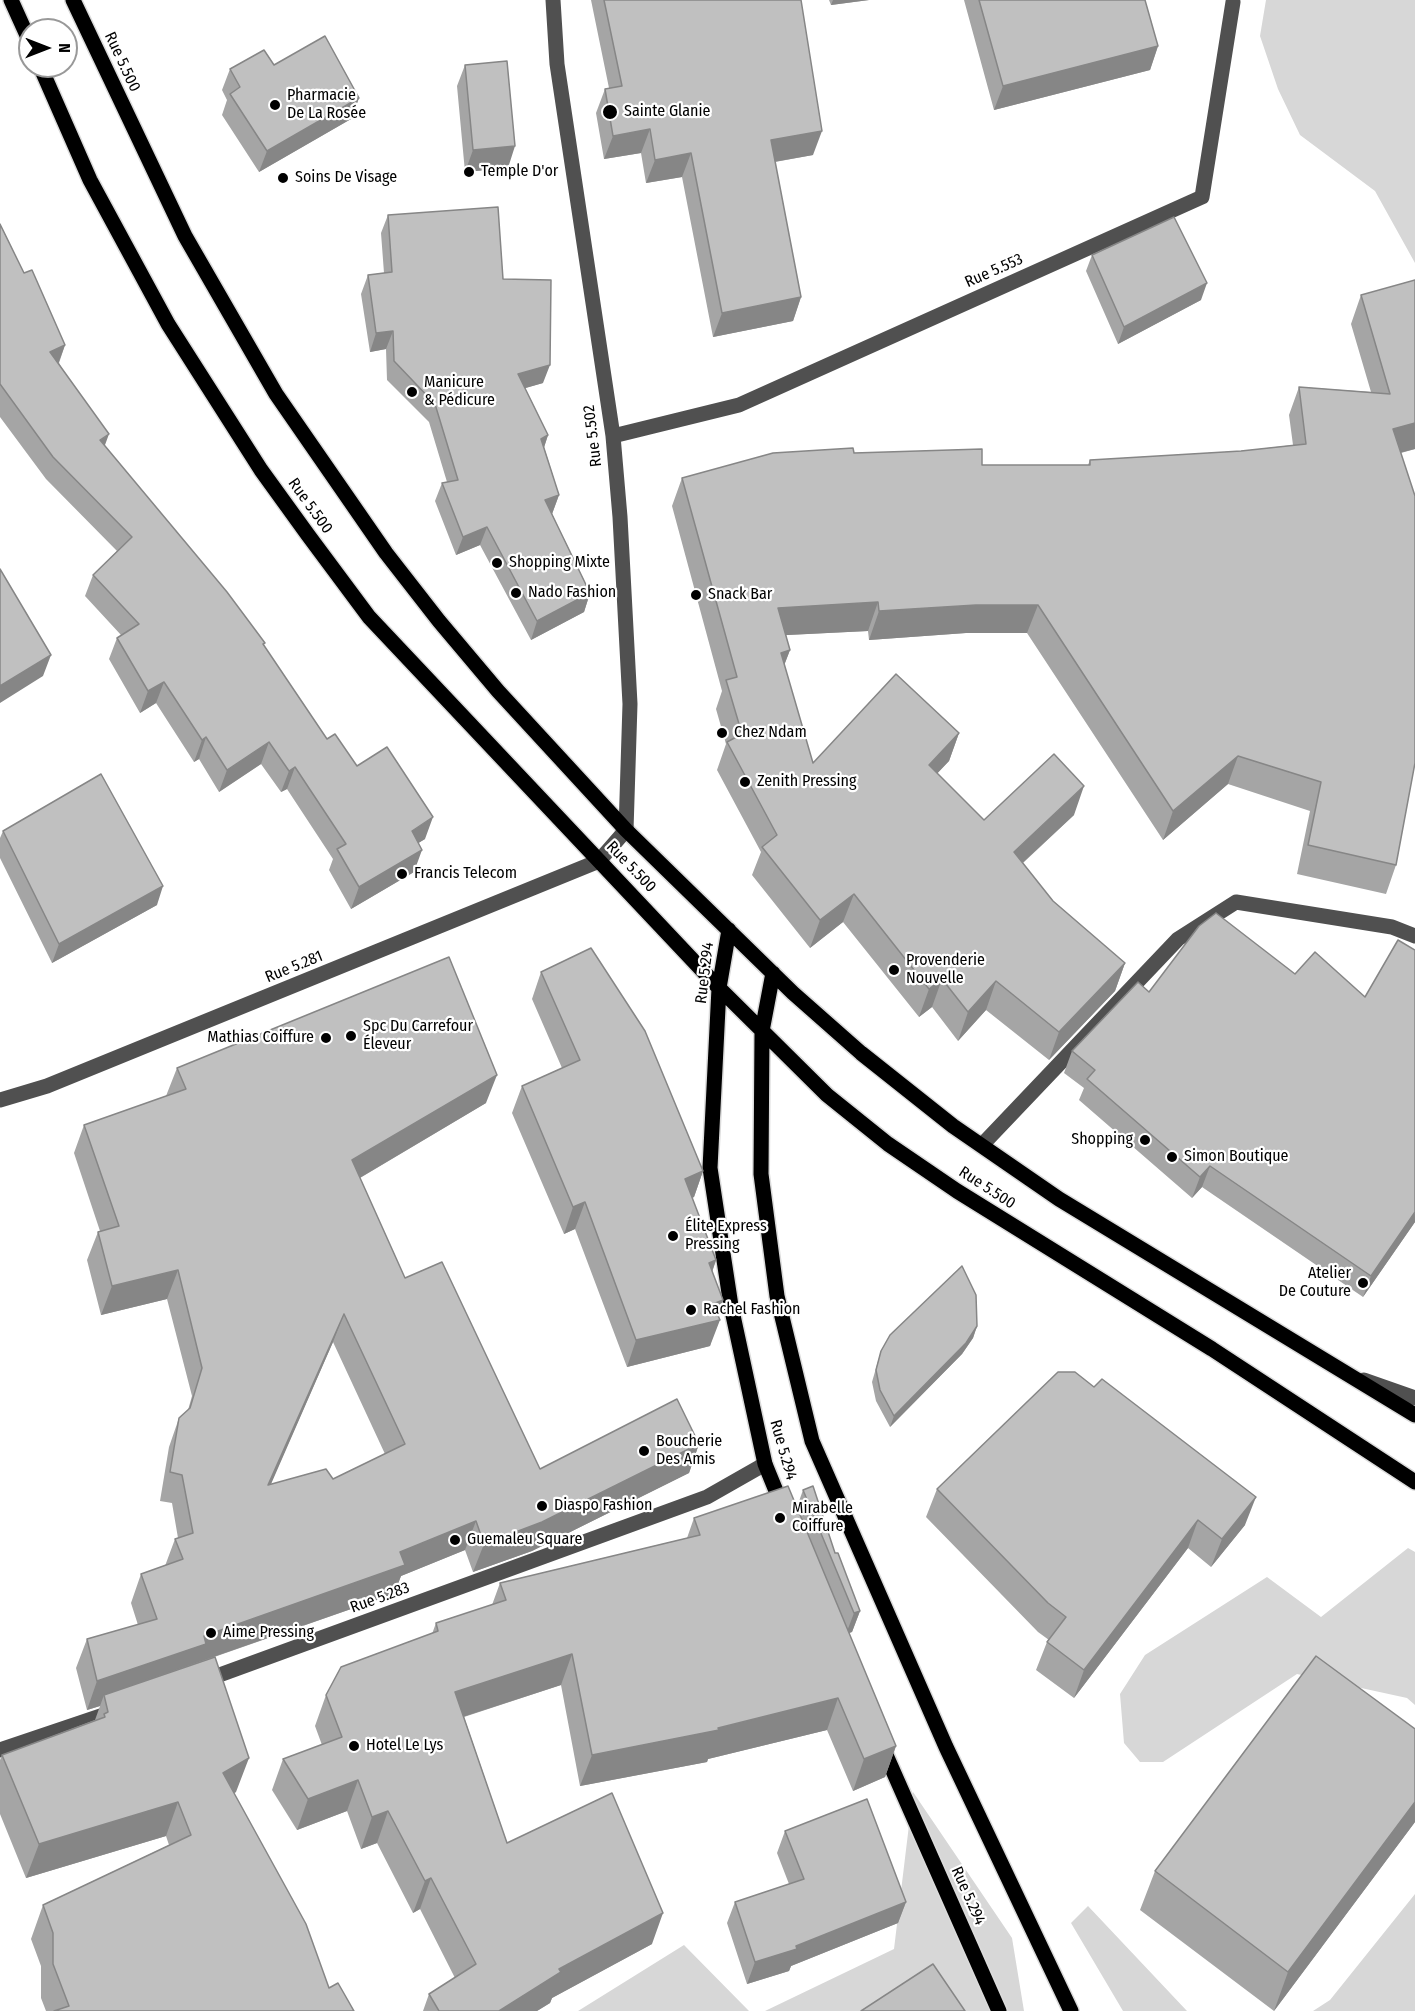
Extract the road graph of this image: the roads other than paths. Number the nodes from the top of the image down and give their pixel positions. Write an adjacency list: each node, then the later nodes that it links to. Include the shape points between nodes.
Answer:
1 (11, 0): 5 (main road)
2 (73, 0): 8 (main road, Rue 5.500, via 185,237 241,336 306,436 386,554 439,621)
3 (553, 0): 7 (street, Rue 5.502, via 557,64)
4 (1233, 2): 7 (street, Rue 5.553, via 1202,198 739,405)
5 (19, 18)
6 (45, 78): 9 (main road, Rue 5.500, via 90,180 168,324 261,471 369,616)
7 (613, 436): 8 (street, Rue 5.502, via 630,704)
8 (626, 830): 9 (street); 10 (main road, Rue 5.500)
9 (599, 861): 13 (main road, Rue 5.500); 15 (street, Rue 5.281, via 68,1078)
10 (729, 930): 12 (main road, Rue 5.500); 13 (main road, Rue 5.294)
11 (1415, 936): 16 (street, via 1392,927 1236,902 1178,939)
12 (773, 973): 14 (main road, Rue 5.294); 16 (main road, Rue 5.500, via 861,1053)
13 (719, 988): 14 (main road, Rue 5.500); 20 (main road, Rue 5.294, via 710,1168 731,1306)
14 (762, 1030): 21 (main road, Rue 5.500, via 826,1095 888,1144); 28 (main road, Rue 5.294, via 763,1185 777,1296 812,1441 946,1748)
15 (0, 1100)
16 (982, 1145): 17 (main road, Rue 5.500, via 1059,1199)
17 (1344, 1373): 18 (street); 19 (main road, Rue 5.500)
18 (1415, 1398)
19 (1415, 1415)
20 (765, 1464): 22 (main road, Rue 5.294); 23 (street, Rue 5.283, via 707,1497)
21 (1415, 1482)
22 (787, 1518)
23 (187, 1686)
24 (133, 1705): 26 (street)
25 (879, 1737): 27 (main road, Rue 5.294)
26 (0, 1750)
27 (999, 2011)
28 (1071, 2011)

